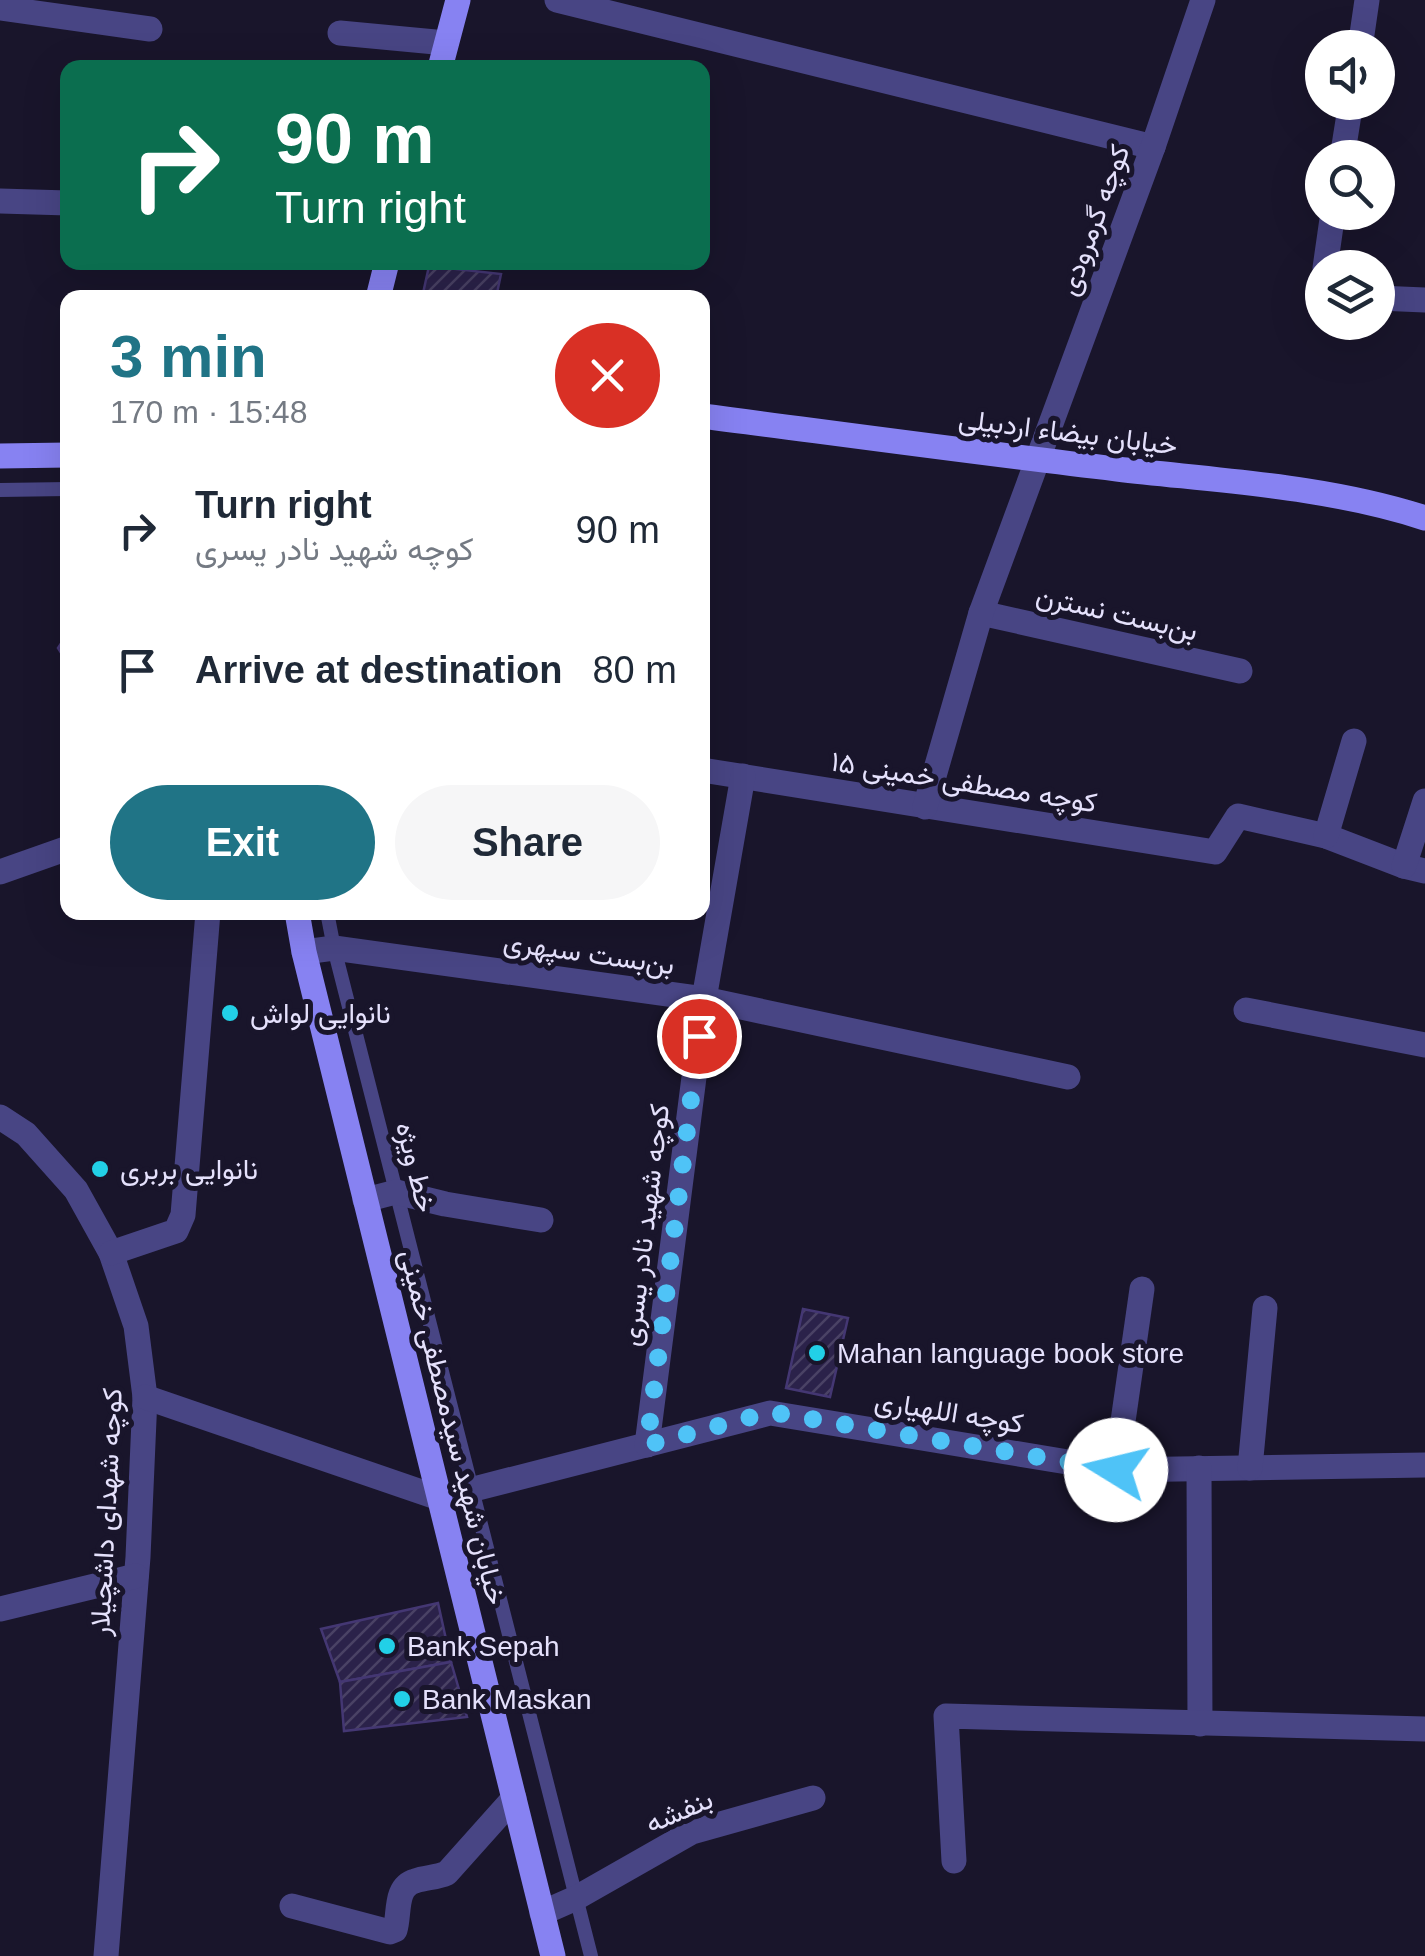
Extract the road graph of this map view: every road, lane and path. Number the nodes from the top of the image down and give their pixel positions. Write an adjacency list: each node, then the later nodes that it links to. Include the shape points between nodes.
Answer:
1 (458, 0): 9 (main road)
2 (556, 0): 10 (street)
3 (1203, 0): 10 (street, کوچه گرمرودی)
4 (1368, 0): 7 (street)
5 (0, 8): 6 (street)
6 (150, 29)
7 (1363, 30)
8 (340, 33): 9 (street)
9 (443, 56)
10 (1153, 147): 18 (street, کوچه گرمرودی)
11 (0, 201): 12 (street)
12 (60, 203)
13 (1395, 299): 14 (street)
14 (1425, 300)
15 (710, 417): 18 (main road, خیابان بیضاء اردبیلی)
16 (60, 454): 17 (main road)
17 (0, 456)
18 (1036, 460): 21 (main road, خیابان بیضاء اردبیلی, via 1294,490); 22 (street, کوچه گرمرودی)
19 (0, 490): 20 (lane)
20 (60, 490)
21 (1425, 518)
22 (982, 613): 23 (street, بن‌بست نسترن); 28 (street, کوچه گرمرودی)
23 (1240, 671)
24 (1354, 740): 29 (street)
25 (710, 771): 26 (street, کوچه مصطفی خمینی ۱۵)
26 (743, 776): 28 (street, کوچه مصطفی خمینی ۱۵); 38 (street, کوچه شهید نادر یسری)
27 (1425, 801): 31 (street)
28 (924, 807): 29 (street, کوچه مصطفی خمینی ۱۵, via 1216,852 1238,816)
29 (1326, 836): 31 (street)
30 (60, 851): 32 (street)
31 (1415, 869)
32 (0, 872)
33 (207, 920): 46 (street, via 183,1215 176,1231)
34 (299, 920): 37 (main road, خیابان شهید سیدمصطفی خمینی)
35 (329, 920): 36 (lane, خط ویژه)
36 (334, 948): 37 (street, بن‌بست سپهری); 38 (street, بن‌بست سپهری); 43 (lane, خط ویژه)
37 (304, 952): 44 (main road, خیابان شهید سیدمصطفی خمینی)
38 (704, 1000): 41 (street, بن‌بست سپهری); 50 (street, کوچه شهید نادر یسری)
39 (1246, 1010): 40 (street)
40 (1425, 1045)
41 (1068, 1076)
42 (0, 1118): 46 (street, کوچه شهدای داشچیلار, via 26,1134 76,1190)
43 (396, 1192): 44 (street); 45 (street); 55 (lane, خط ویژه)
44 (365, 1200): 56 (main road, خیابان شهید سیدمصطفی خمینی)
45 (541, 1220)
46 (111, 1253): 49 (street, کوچه شهدای داشچیلار, via 136,1326)
47 (1142, 1289): 54 (street)
48 (1265, 1308): 53 (street)
49 (145, 1397): 56 (street); 57 (street, کوچه شهدای داشچیلار)
50 (647, 1445): 54 (street, کوچه اللهیاری, via 770,1412); 55 (street, کوچه اللهیاری)
51 (1425, 1464): 53 (street, کوچه اللهیاری)
52 (1198, 1468): 53 (street, کوچه اللهیاری); 54 (street, کوچه اللهیاری); 59 (street)
53 (1250, 1468)
54 (1116, 1470)
55 (473, 1491): 56 (street, کوچه اللهیاری); 64 (lane, خط ویژه)
56 (439, 1498): 61 (main road, خیابان شهید سیدمصطفی خمینی)
57 (136, 1576): 58 (street); 67 (street, کوچه شهدای داشچیلار)
58 (0, 1609)
59 (1200, 1724): 60 (street); 63 (street, via 946,1716)
60 (1425, 1730)
61 (514, 1798): 65 (street, via 447,1873 406,1885 390,1932); 66 (main road, خیابان شهید سیدمصطفی خمینی)
62 (813, 1798): 64 (street, بنفشه, via 692,1832)
63 (954, 1861)
64 (576, 1898): 66 (street, بنفشه); 69 (lane, خط ویژه)
65 (292, 1906)
66 (542, 1913): 68 (main road, خیابان شهید سیدمصطفی خمینی)
67 (106, 1956)
68 (553, 1956)
69 (591, 1956)

